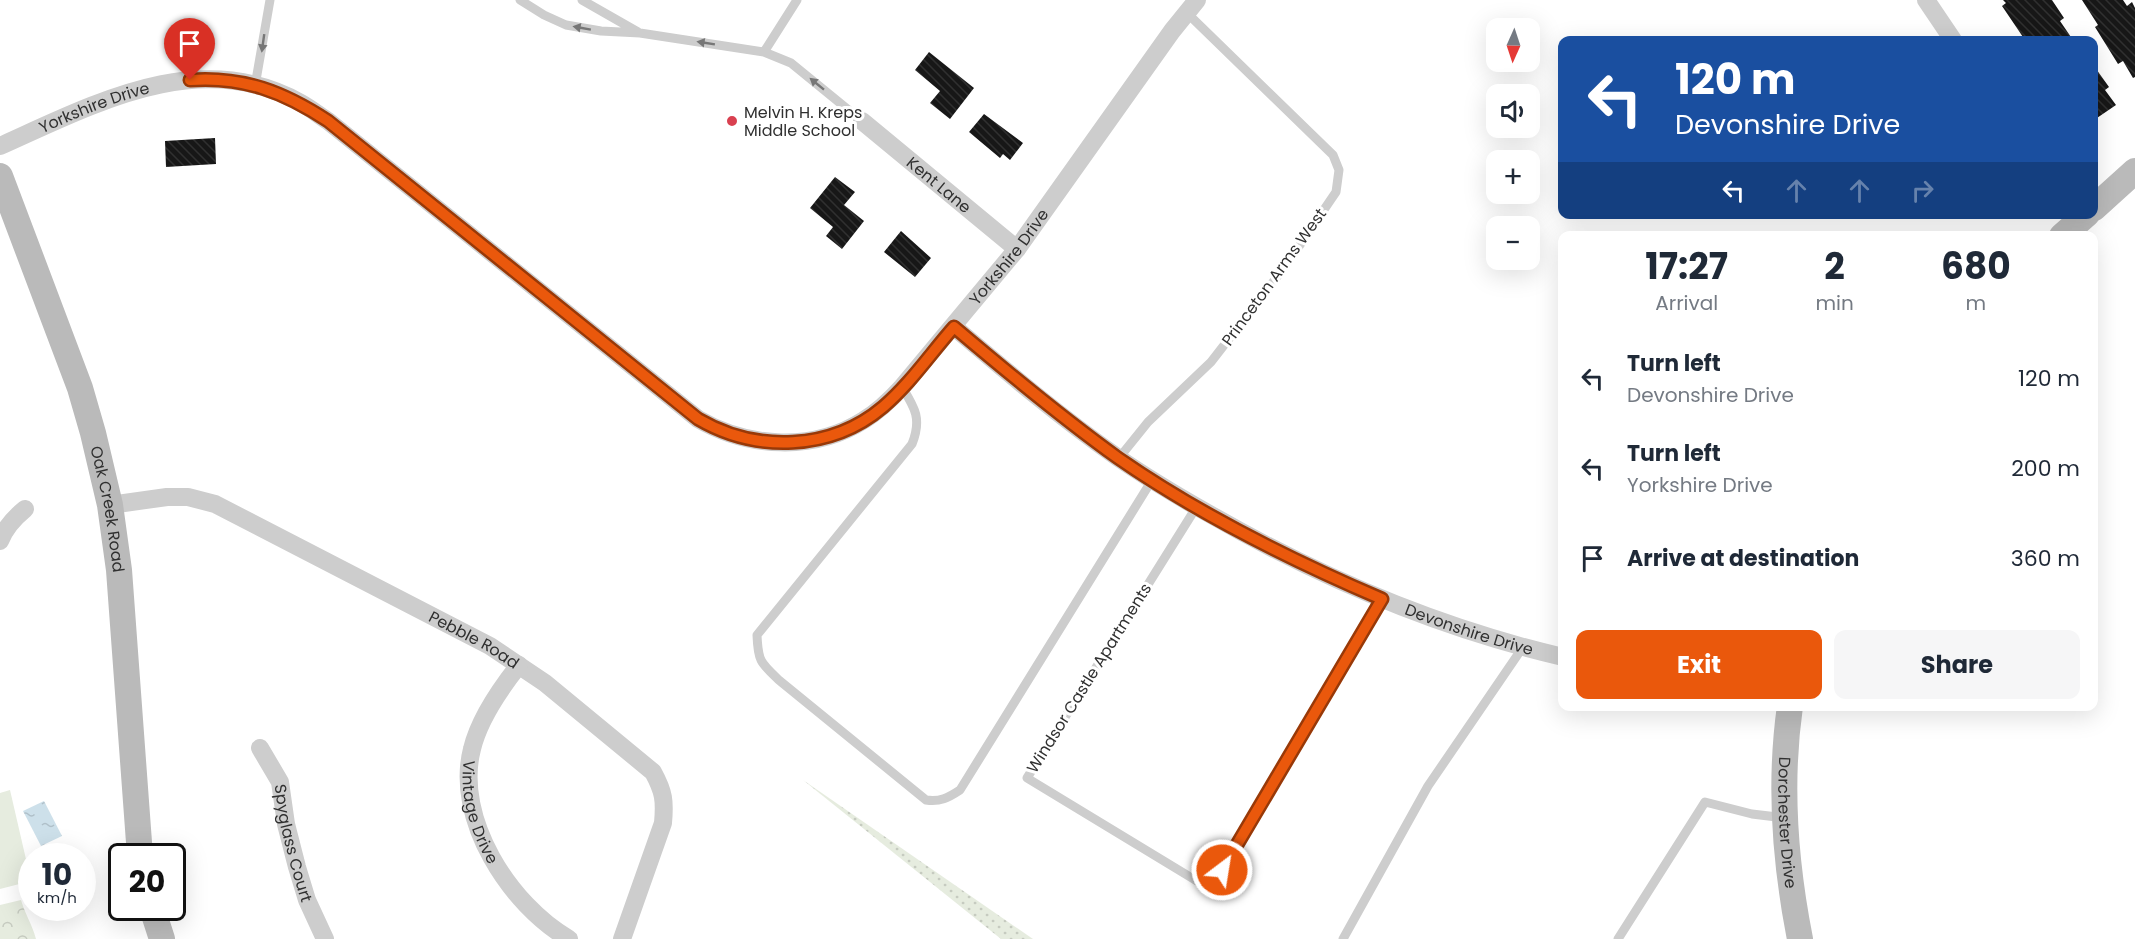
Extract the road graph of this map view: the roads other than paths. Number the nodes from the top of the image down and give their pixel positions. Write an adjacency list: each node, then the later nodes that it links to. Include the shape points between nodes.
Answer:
1 (270, 0): 10 (lane, one-way to 10)
2 (520, 0): 7 (lane, one-way to 2, via 566,25)
3 (582, 0): 7 (lane)
4 (797, 0): 9 (lane)
5 (1926, 0): 8 (street)
6 (1192, 6): 18 (street, Yorkshire Drive); 21 (lane, Princeton Arms West, via 1333,155 1339,170 1336,192 1287,264 1211,362 1148,422)
7 (640, 33): 9 (lane, one-way to 7)
8 (1950, 36)
9 (764, 52): 11 (lane, one-way to 9, via 791,63)
10 (255, 86): 12 (street, Yorkshire Drive, via 206,79 147,86 119,94); 20 (street, Yorkshire Drive, via 301,103 328,121 715,429 763,442 814,441 864,421)
11 (862, 121): 18 (street, Kent Lane)
12 (0, 146)
13 (0, 176): 23 (street, Oak Creek Road, via 80,388)
14 (2132, 179): 15 (street)
15 (2098, 205)
16 (2080, 219): 17 (street)
17 (2067, 231)
18 (1017, 249): 19 (street, Yorkshire Drive)
19 (954, 327): 20 (street, Yorkshire Drive); 21 (street, Devonshire Drive)
20 (902, 387): 22 (lane, via 916,410 918,423 912,444 757,635 757,647 759,660 780,681 926,800 936,802 960,790)
21 (1119, 458): 22 (street, Devonshire Drive)
22 (1152, 480): 24 (street, Devonshire Drive)
23 (110, 505): 30 (street, Pebble Road, via 167,497 216,504); 34 (street, Oak Creek Road, via 120,581)
24 (1197, 507): 27 (street, Devonshire Drive, via 1310,568); 27 (lane, Windsor Castle Apartments, via 1027,778 1210,889)
25 (25, 509): 26 (street)
26 (0, 541)
27 (1382, 599): 28 (street, Devonshire Drive)
28 (1523, 647): 29 (street, Devonshire Drive); 40 (lane, via 1428,786)
29 (1558, 656)
30 (519, 664): 38 (street, Vintage Drive, via 481,724 472,748 468,788 482,837 508,885 528,907); 39 (street, Pebble Road, via 653,772 662,788 663,823)
31 (1790, 711): 33 (street, Dorchester Drive)
32 (260, 748): 37 (street, Spyglass Court, via 280,782 297,867)
33 (1785, 819): 41 (lane, via 1705,802); 42 (street, Dorchester Drive)
34 (139, 843)
35 (156, 921): 36 (street)
36 (162, 939)
37 (325, 939)
38 (569, 939)
39 (622, 939)
40 (1343, 939)
41 (1618, 939)
42 (1800, 939)

